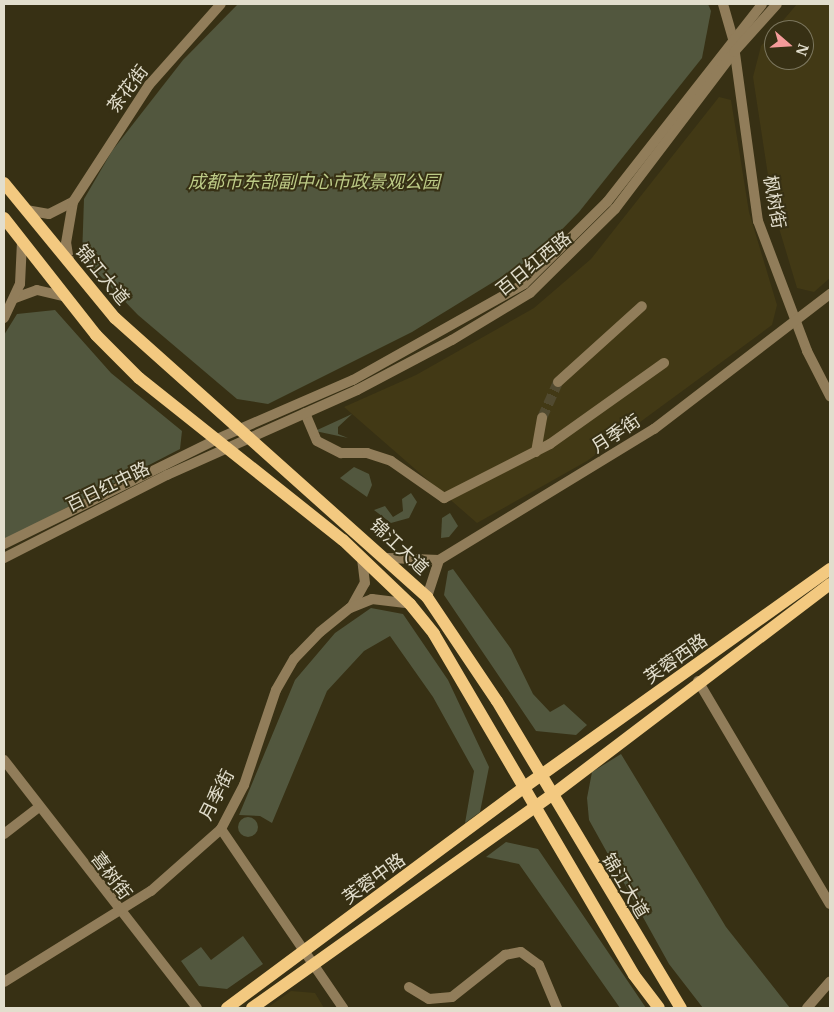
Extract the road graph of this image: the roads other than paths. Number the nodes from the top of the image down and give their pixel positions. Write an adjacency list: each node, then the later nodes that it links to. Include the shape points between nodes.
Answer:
1 (221, 4): 8 (street, 茶花街, via 150,85)
2 (723, 4): 5 (street, 枫树街)
3 (762, 4): 5 (street, 百日红西路)
4 (777, 4): 6 (street, 百日红西路)
5 (733, 39): 6 (street, 枫树街); 24 (street, 百日红西路, via 607,202 524,284 353,380)
6 (734, 52): 18 (street, 枫树街, via 758,220); 22 (street, 百日红西路, via 615,209 559,269 530,293 452,340)
7 (4, 184): 9 (main road, 锦江大道)
8 (73, 202): 9 (street, via 49,214); 12 (street, 茶花街, via 66,243)
9 (25, 210): 12 (main road, 锦江大道)
10 (4, 218): 11 (main road, 锦江大道)
11 (22, 241): 14 (main road, 锦江大道); 15 (street, via 23,269)
12 (72, 266): 24 (main road, 锦江大道, via 115,318)
13 (830, 294): 18 (street, 月季街)
14 (64, 296): 15 (street, via 37,290); 26 (main road, 锦江大道, via 140,378)
15 (16, 298): 17 (street)
16 (642, 306): 20 (street)
17 (4, 318)
18 (796, 324): 21 (street, 枫树街); 33 (street, 月季街, via 654,428)
19 (664, 363): 28 (street)
20 (558, 382)
21 (830, 396)
22 (305, 413): 25 (street, 百日红西路); 28 (street, via 317,442 341,453 367,453 391,461 444,498 470,481 502,471)
23 (542, 418): 28 (street)
24 (239, 430): 25 (main road, 锦江大道); 26 (street, 百日红西路)
25 (250, 438): 27 (street, 百日红西路); 32 (main road, 锦江大道)
26 (217, 439): 27 (main road, 锦江大道); 29 (street, 百日红中路)
27 (229, 448): 30 (main road, 锦江大道); 31 (street, 百日红中路)
28 (536, 452)
29 (4, 544)
30 (361, 556): 37 (main road, 锦江大道); 38 (street, via 365,584)
31 (4, 558)
32 (388, 558): 33 (street); 36 (main road, 锦江大道)
33 (439, 560): 36 (street)
34 (830, 569): 41 (main road, 芙蓉西路)
35 (830, 584): 39 (main road, 芙蓉西路)
36 (427, 597): 41 (main road, 锦江大道)
37 (410, 604): 38 (street, 月季街, via 372,599); 42 (main road, 锦江大道, via 434,634)
38 (350, 608): 46 (street, 月季街, via 294,660 276,690 244,785)
39 (698, 681): 43 (main road, 芙蓉西路); 48 (street)
40 (4, 760): 44 (street, 喜树街)
41 (541, 776): 42 (main road, 芙蓉中路); 43 (main road, 锦江大道)
42 (523, 788): 45 (main road, 锦江大道); 50 (main road, 芙蓉中路)
43 (552, 795): 45 (main road, 芙蓉中路); 61 (main road, 锦江大道)
44 (40, 807): 47 (street); 49 (street, 喜树街)
45 (534, 807): 51 (main road, 芙蓉中路); 60 (main road, 锦江大道)
46 (221, 829): 49 (street, 月季街, via 151,891); 50 (street)
47 (4, 834)
48 (830, 904)
49 (116, 910): 52 (street, 月季街); 55 (street, 喜树街)
50 (304, 953): 51 (street); 56 (main road, 芙蓉中路)
51 (312, 965): 57 (main road, 芙蓉中路); 58 (street)
52 (4, 982)
53 (830, 982): 62 (street)
54 (409, 987): 59 (street, via 429,999 452,997 506,955 521,952 540,965)
55 (197, 1008)
56 (227, 1008)
57 (252, 1008)
58 (343, 1008)
59 (557, 1008)
60 (658, 1008)
61 (681, 1008)
62 (807, 1008)

